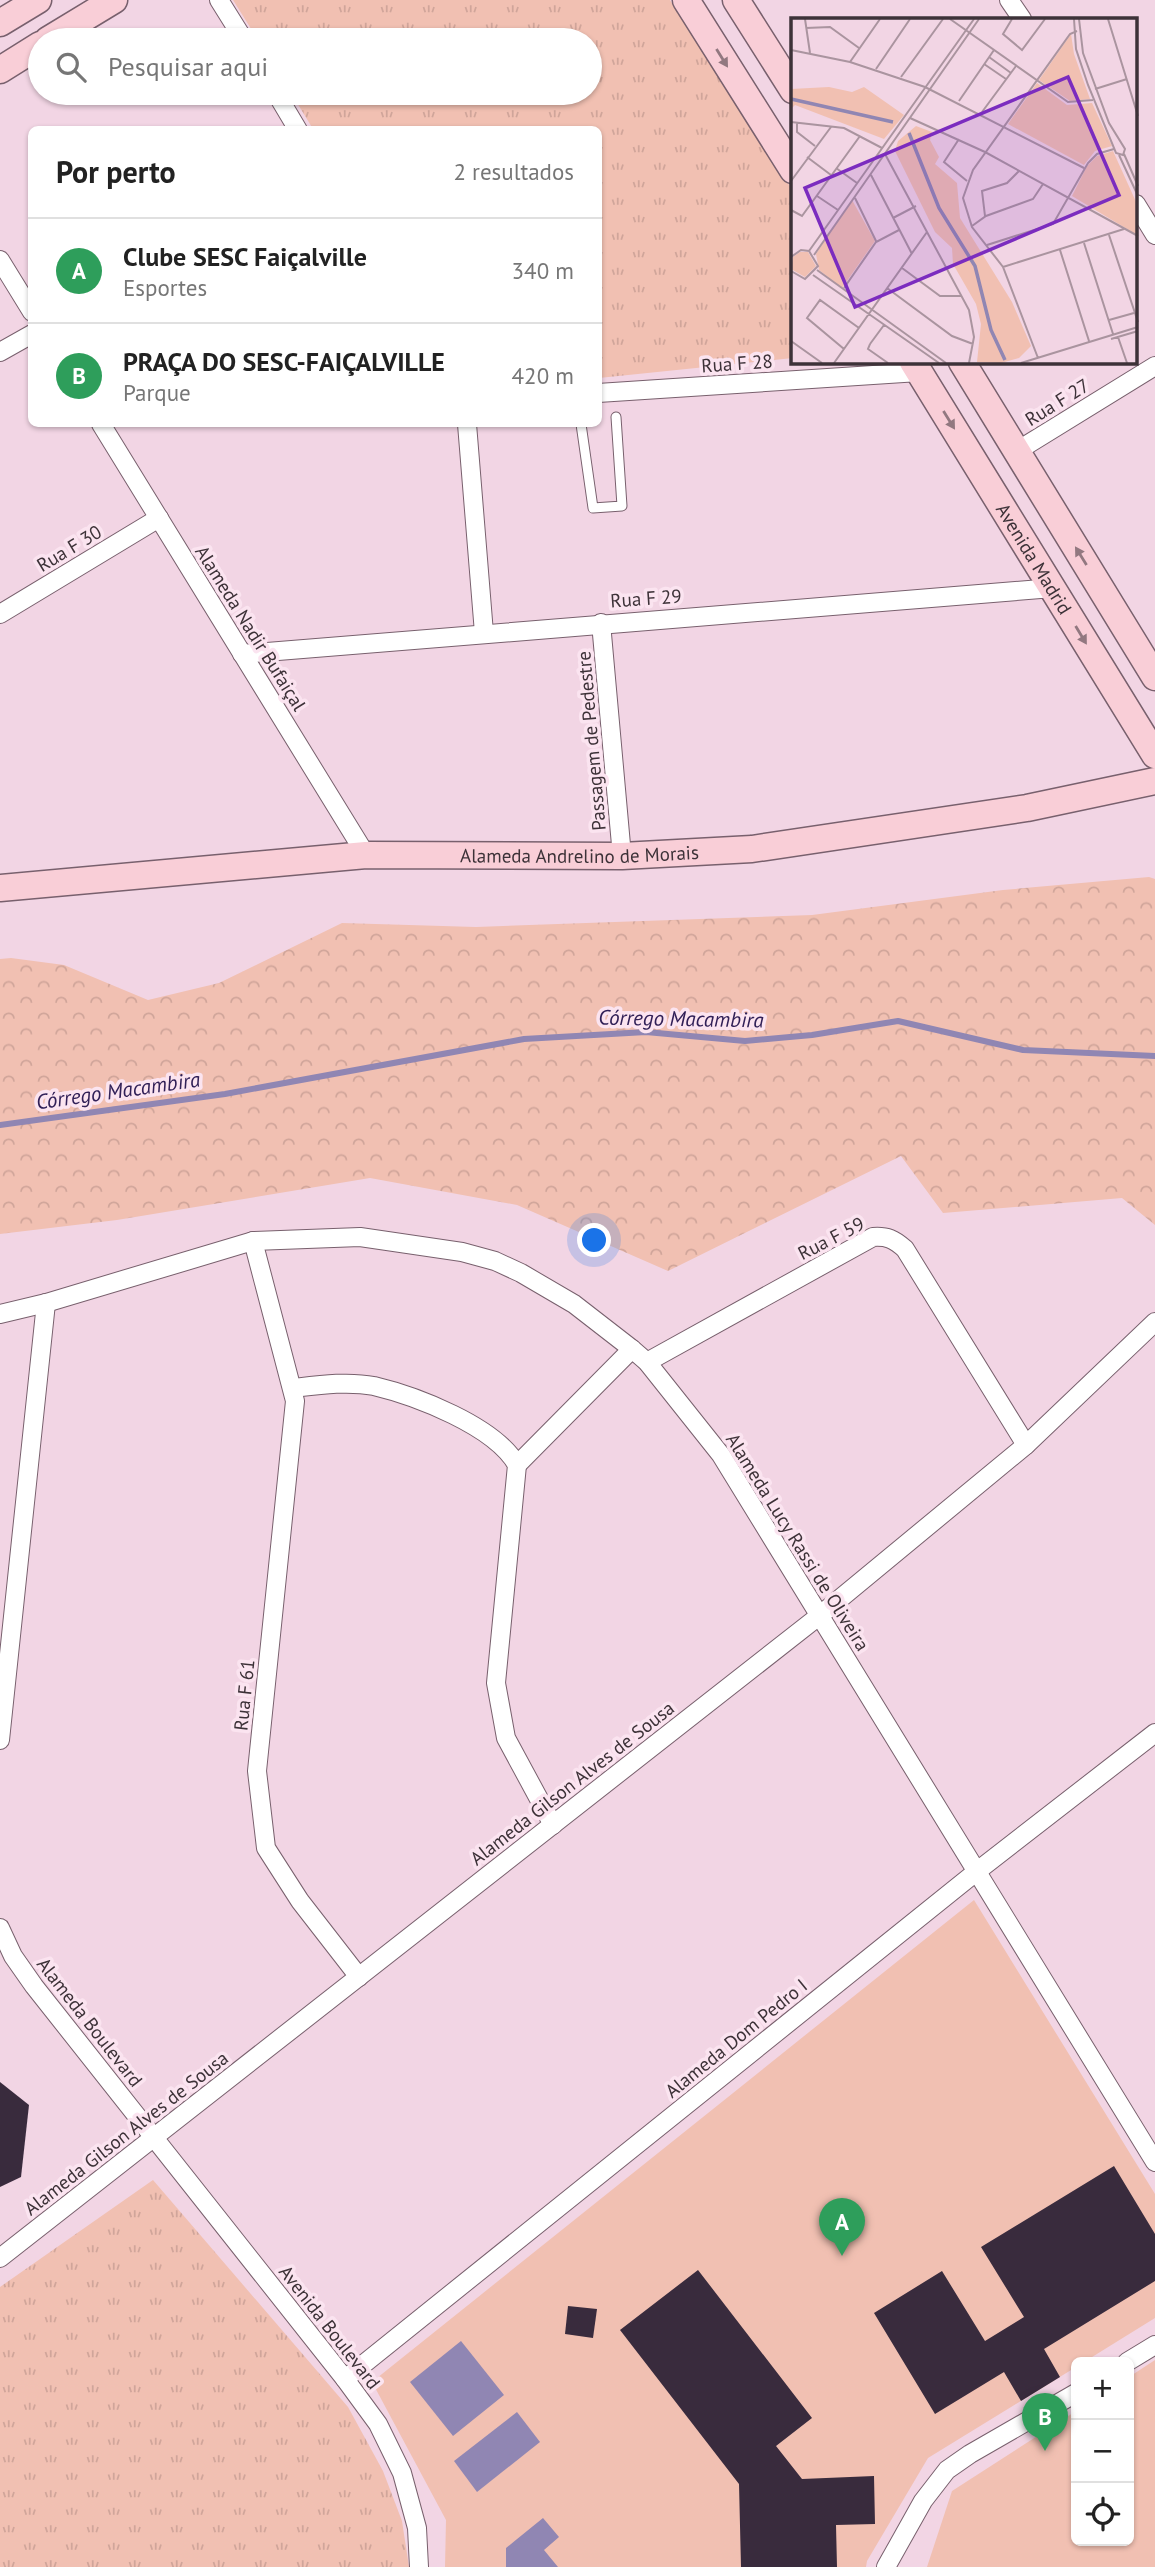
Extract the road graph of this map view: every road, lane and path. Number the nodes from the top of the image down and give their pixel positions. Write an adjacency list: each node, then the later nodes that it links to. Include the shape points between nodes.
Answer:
1 (38, 0): 8 (main road)
2 (114, 0): 9 (main road)
3 (219, 0): 10 (street)
4 (686, 0): 16 (main road, one-way to 16)
5 (736, 0): 13 (main road)
6 (1009, 0): 7 (street)
7 (1020, 18)
8 (0, 23)
9 (68, 28)
10 (236, 28)
11 (28, 52): 12 (main road)
12 (0, 69)
13 (791, 87)
14 (283, 105): 15 (street)
15 (296, 126)
16 (791, 167)
17 (1138, 207): 18 (street)
18 (1155, 235)
19 (0, 260): 20 (street)
20 (28, 306)
21 (28, 336): 22 (street)
22 (0, 352)
23 (963, 364): 31 (main road, Avenida Madrid)
24 (1155, 366): 31 (street, Rua F 27)
25 (916, 367): 26 (street, Rua F 28); 33 (main road, Avenida Madrid, one-way to 33)
26 (602, 393)
27 (616, 417): 30 (lane, via 622,506 593,508)
28 (103, 427): 32 (street, Alameda Nadir Bufaiçal)
29 (467, 427): 36 (street)
30 (581, 427)
31 (1017, 452): 38 (main road, Avenida Madrid, one-way to 31)
32 (159, 518): 34 (street, Rua F 30); 37 (street, Alameda Nadir Bufaiçal)
33 (1053, 588): 35 (street, Rua F 29); 39 (main road, Avenida Madrid, one-way to 39)
34 (0, 614)
35 (601, 623): 36 (street, Rua F 29); 42 (street, Passagem de Pedestre)
36 (484, 633): 37 (street, Rua F 29)
37 (242, 654): 41 (street, Alameda Nadir Bufaiçal)
38 (1155, 677)
39 (1155, 755)
40 (1155, 782): 42 (main road, Alameda Andrelino de Morais, via 1027,808 752,849)
41 (366, 855): 42 (main road, Alameda Andrelino de Morais); 43 (main road, Alameda Andrelino de Morais)
42 (622, 856)
43 (0, 888)
44 (253, 1241): 45 (street, Alameda Lucy Rassi de Oliveira); 48 (street, Alameda Lucy Rassi de Oliveira, via 360,1237 495,1261 574,1304); 50 (street, Rua F 61)
45 (46, 1303): 46 (street, Alameda Lucy Rassi de Oliveira); 55 (street)
46 (0, 1314)
47 (1155, 1322): 51 (street, Alameda Gilson Alves de Sousa)
48 (632, 1349): 49 (street, Alameda Lucy Rassi de Oliveira); 52 (street)
49 (647, 1362): 51 (street, Rua F 59, via 873,1237 884,1236 905,1249); 53 (street, Alameda Lucy Rassi de Oliveira, via 721,1455)
50 (293, 1388): 52 (street, via 373,1386 423,1403 484,1432); 59 (street, Rua F 61, via 257,1771 266,1848)
51 (1026, 1445): 53 (street, Alameda Gilson Alves de Sousa)
52 (517, 1465): 56 (street, via 496,1684 506,1738)
53 (819, 1616): 56 (street, Alameda Gilson Alves de Sousa); 57 (street, Alameda Lucy Rassi de Oliveira)
54 (1155, 1733): 57 (street, Alameda Dom Pedro I)
55 (0, 1740)
56 (553, 1825): 59 (street, Alameda Gilson Alves de Sousa)
57 (976, 1872): 61 (street, Alameda Lucy Rassi de Oliveira); 65 (street, Alameda Dom Pedro I)
58 (0, 1928): 60 (street, Alameda Boulevard, via 27,1976)
59 (359, 1977): 60 (street, Alameda Gilson Alves de Sousa)
60 (153, 2138): 62 (street, Alameda Gilson Alves de Sousa); 65 (street, Avenida Boulevard)
61 (1155, 2162)
62 (0, 2258)
63 (1155, 2345): 64 (street)
64 (1134, 2358)
65 (345, 2379): 67 (street, Avenida Boulevard, via 378,2424 402,2473 417,2528)
66 (1071, 2396): 68 (street, via 947,2470 923,2501)
67 (419, 2567)
68 (886, 2567)

